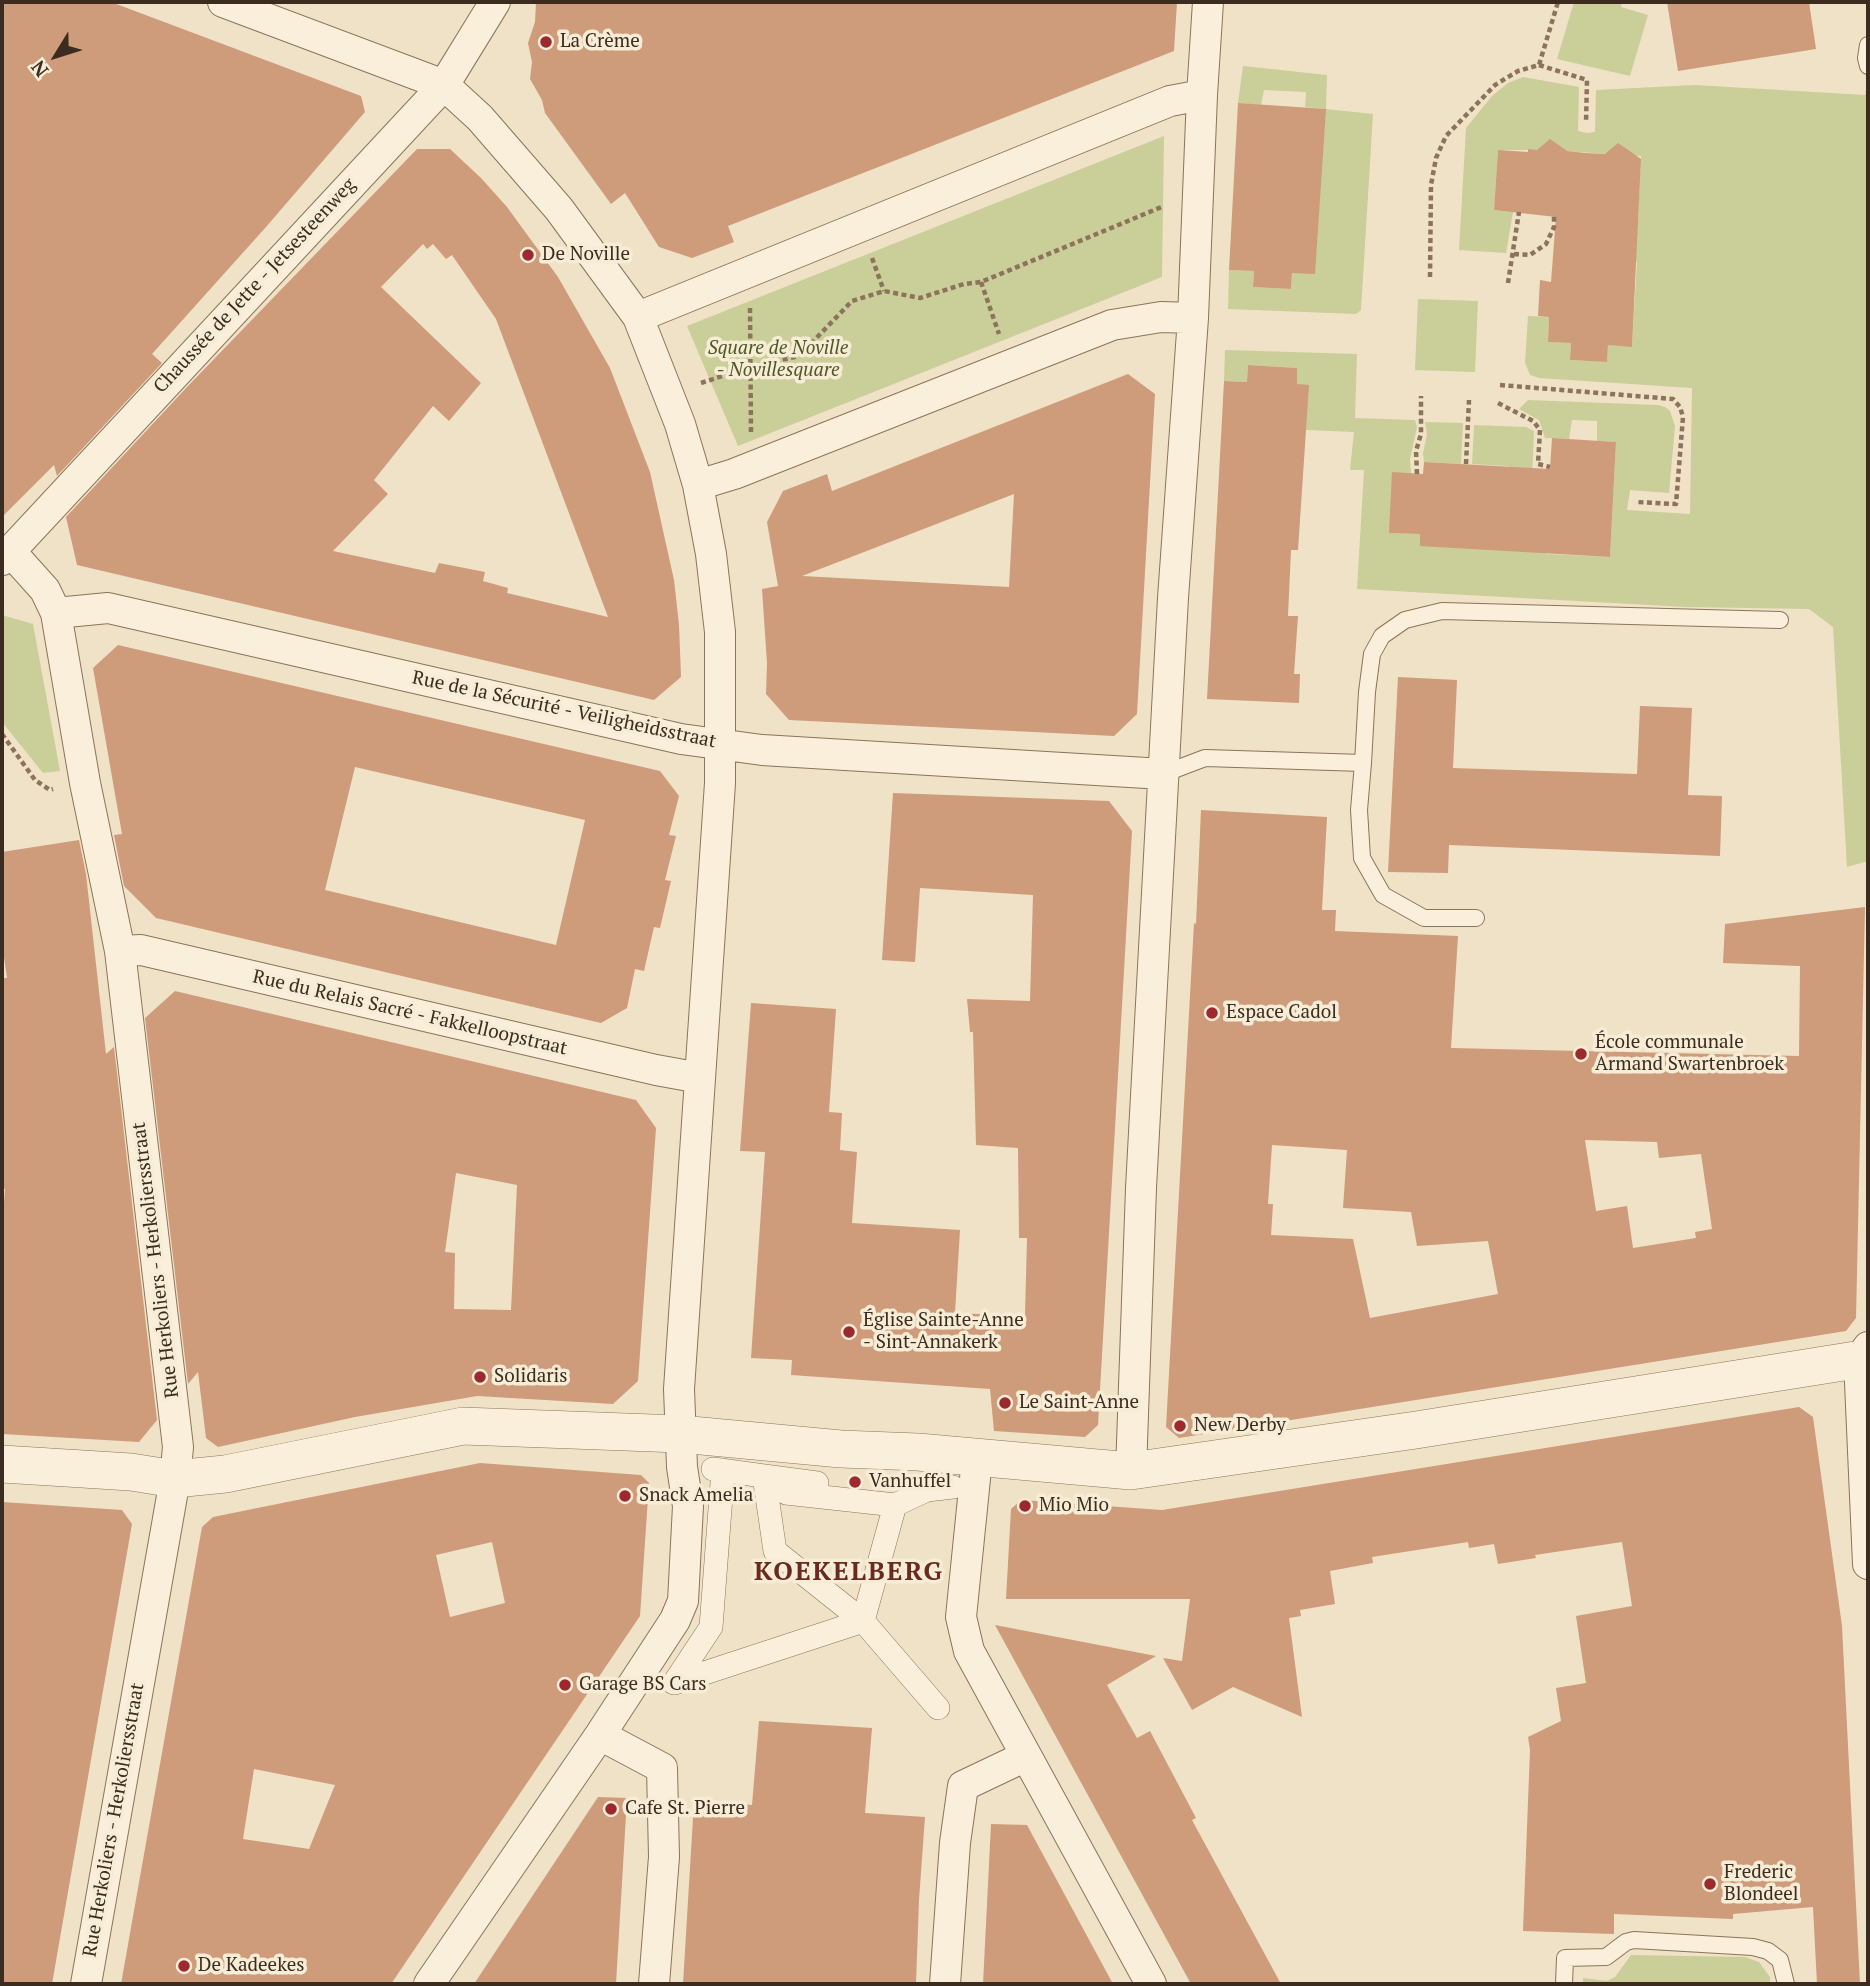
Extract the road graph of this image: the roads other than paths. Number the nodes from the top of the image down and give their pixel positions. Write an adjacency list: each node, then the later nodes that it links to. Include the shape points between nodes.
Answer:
1 (223, 2): 6 (street)
2 (495, 2): 6 (street, Chaussée de Jette - Jetsesteenweg)
3 (1208, 2): 7 (street)
4 (1868, 45): 5 (lane)
5 (1868, 66)
6 (444, 85): 8 (street, via 480,118 559,209); 11 (street, Chaussée de Jette - Jetsesteenweg)
7 (1202, 95): 8 (street, via 1170,101); 9 (street)
8 (638, 317): 10 (street, via 680,424)
9 (1193, 318): 10 (street, via 1161,317 1112,325); 16 (street)
10 (698, 485): 14 (street, via 720,632)
11 (6, 555): 12 (street, Rue Herkoliers - Herkoliersstraat, via 45,590)
12 (56, 613): 14 (street, Rue de la Sécurité - Veiligheidsstraat, via 108,608 681,739); 18 (street, Rue Herkoliers - Herkoliersstraat)
13 (1780, 620): 15 (lane, via 1441,611 1405,621 1382,636 1372,654)
14 (720, 744): 16 (street, Rue de la Sécurité - Veiligheidsstraat); 19 (street)
15 (1363, 763): 16 (lane, via 1205,758); 17 (lane, via 1359,810 1362,858 1383,895 1424,918)
16 (1163, 774): 24 (street)
17 (1476, 918)
18 (120, 951): 19 (street, Rue du Relais Sacré - Fakkelloopstraat, via 141,950); 26 (street, Rue Herkoliers - Herkoliersstraat, via 178,1447)
19 (700, 1078): 21 (street, via 679,1389)
20 (1865, 1355): 24 (street, via 1416,1430); 30 (street)
21 (680, 1434): 22 (street); 26 (street, via 463,1426 225,1474); 33 (street, via 688,1506 683,1601)
22 (977, 1459): 24 (street); 34 (street, via 961,1617 969,1651)
23 (2, 1464): 26 (street)
24 (1131, 1471)
25 (764, 1476): 27 (street); 29 (street, via 786,1493); 31 (street, via 775,1551); 31 (street, via 718,1470 711,1627 674,1683)
26 (175, 1479): 35 (street, Rue Herkoliers - Herkoliersstraat)
27 (817, 1483)
28 (953, 1487): 29 (street, via 928,1490)
29 (895, 1505): 31 (street)
30 (1868, 1564)
31 (863, 1621): 32 (street)
32 (938, 1708)
33 (600, 1735): 36 (street); 37 (street, via 662,1768 664,1857)
34 (1026, 1756): 38 (street, via 963,1786); 39 (street)
35 (86, 1984)
36 (429, 1984)
37 (654, 1984)
38 (945, 1984)
39 (1151, 1984)
40 (1564, 1984): 41 (lane, via 1564,1958 1606,1957 1634,1940 1768,1951 1780,1960)
41 (1786, 1984)

